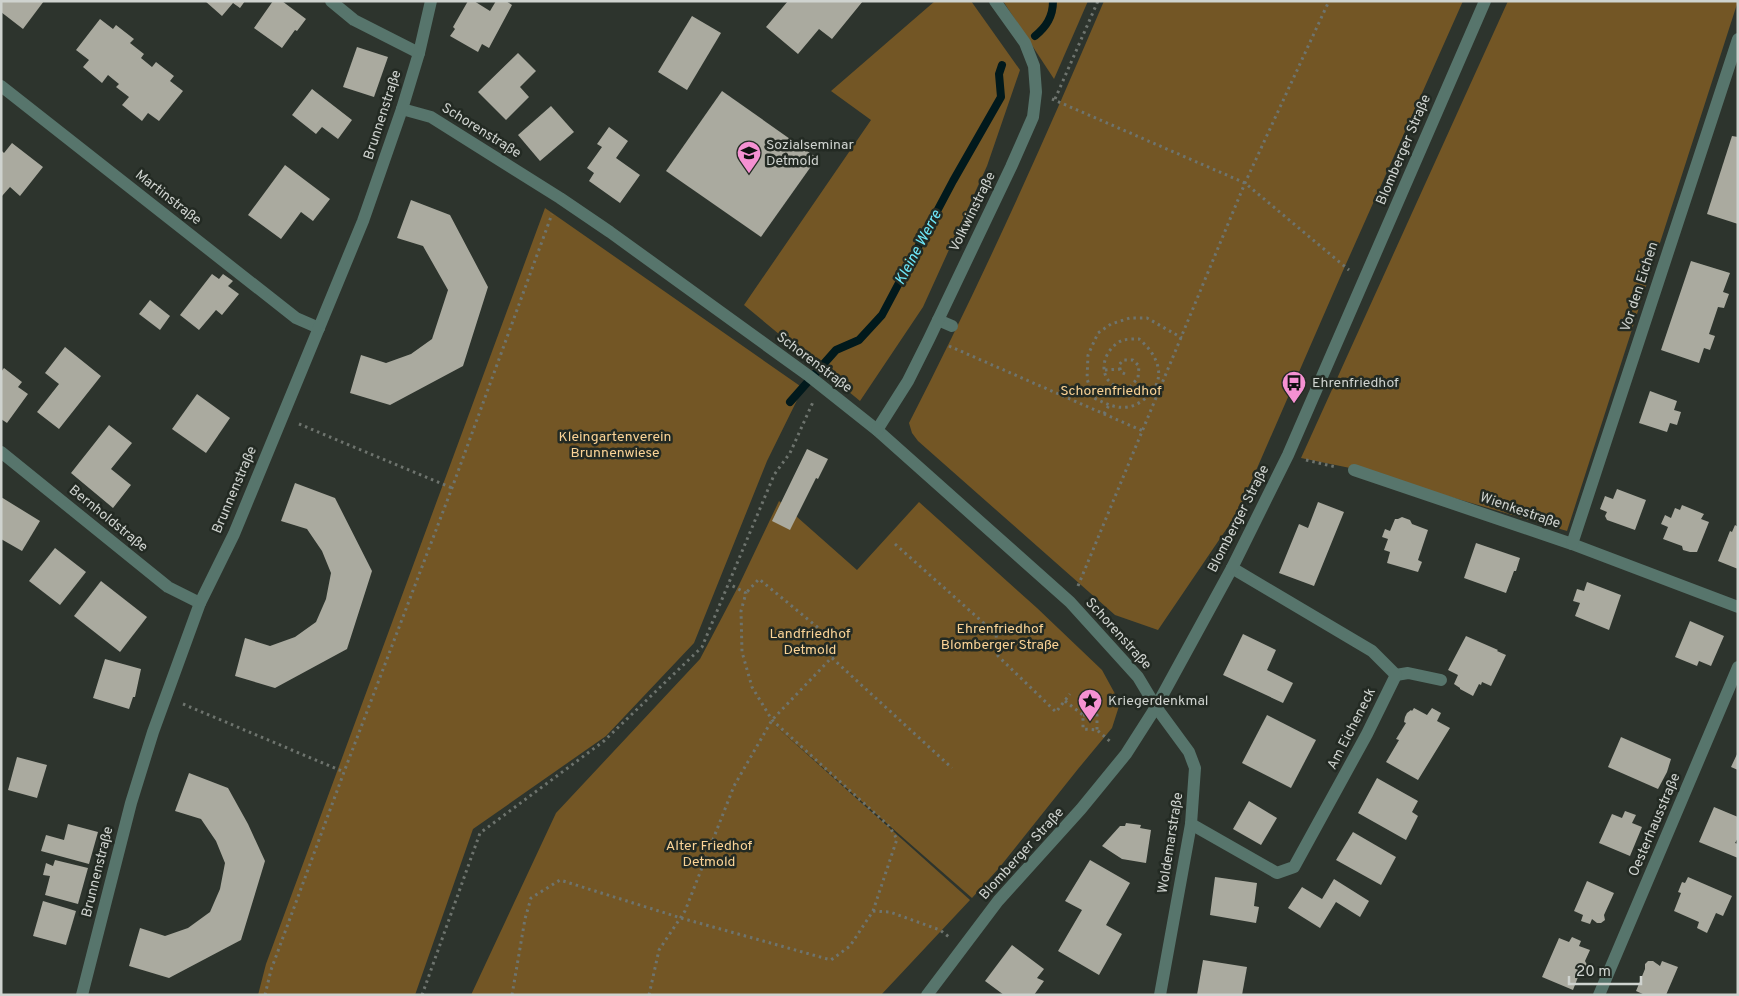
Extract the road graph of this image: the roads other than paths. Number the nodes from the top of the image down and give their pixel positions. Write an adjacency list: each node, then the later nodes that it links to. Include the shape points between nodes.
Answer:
1 (332, 1): 6 (street, via 354,20)
2 (431, 1): 6 (street, Brunnenstraße)
3 (995, 1): 9 (street, Volkwinstraße, via 1025,43 1034,66 1036,92 1033,117)
4 (1485, 1): 16 (street, Blomberger Straße, via 1288,455)
5 (1738, 39): 15 (street, Vor den Eichen)
6 (419, 53): 8 (street, Brunnenstraße)
7 (1, 86): 11 (street, Martinstraße, via 296,318)
8 (402, 109): 11 (street, Brunnenstraße, via 363,221); 12 (street, Schorenstraße, via 431,117 560,198 809,376)
9 (938, 320): 10 (street); 12 (street, Volkwinstraße, via 908,381)
10 (952, 326)
11 (319, 328): 17 (street, Brunnenstraße, via 234,534)
12 (877, 430): 22 (street, Schorenstraße, via 1070,602 1138,676)
13 (1, 452): 17 (street, Bernholdstraße, via 168,587)
14 (1354, 470): 15 (street, Wienkestraße)
15 (1572, 544): 18 (street, Wienkestraße)
16 (1232, 568): 20 (street, via 1372,651); 22 (street, Blomberger Straße)
17 (200, 602): 24 (street, Brunnenstraße, via 138,780)
18 (1738, 607)
19 (1738, 667): 27 (street, Oesterhausstraße)
20 (1396, 675): 21 (street, via 1408,673); 23 (street, Am Eicheneck, via 1368,734 1294,867 1277,873)
21 (1441, 680)
22 (1156, 707): 23 (street, Woldemarstraße, via 1189,752 1195,768); 25 (street, Blomberger Straße, via 1126,754 1081,810 998,901)
23 (1191, 824): 26 (street, Woldemarstraße)
24 (82, 995)
25 (927, 995)
26 (1160, 995)
27 (1599, 995)

